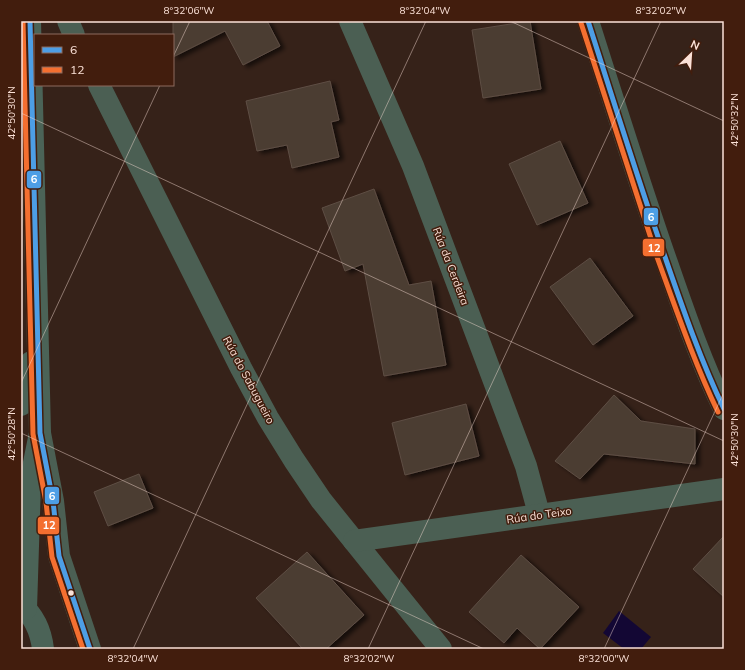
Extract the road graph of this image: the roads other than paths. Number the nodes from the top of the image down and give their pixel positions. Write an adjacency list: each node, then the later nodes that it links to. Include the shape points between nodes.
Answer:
1 (30, 21): 7 (street)
2 (68, 21): 5 (street)
3 (350, 21): 14 (street, Rúa da Cerdeira, via 416,173 526,466)
4 (588, 21): 9 (street, via 657,236 709,378)
5 (74, 34)
6 (100, 86): 15 (street, Rúa do Sabugueiro, via 268,418 317,493)
7 (38, 334): 8 (street); 10 (street)
8 (21, 405)
9 (724, 409)
10 (40, 433): 11 (street); 13 (street)
11 (26, 483): 13 (street, via 41,488); 16 (street)
12 (724, 490): 14 (street, Rúa do Teixo)
13 (53, 501): 18 (street, via 59,556)
14 (539, 514): 15 (street, Rúa do Teixo)
15 (354, 541): 19 (street, Rúa do Sabugueiro)
16 (24, 607): 17 (street, via 35,623)
17 (44, 645)
18 (90, 649)
19 (441, 649)

